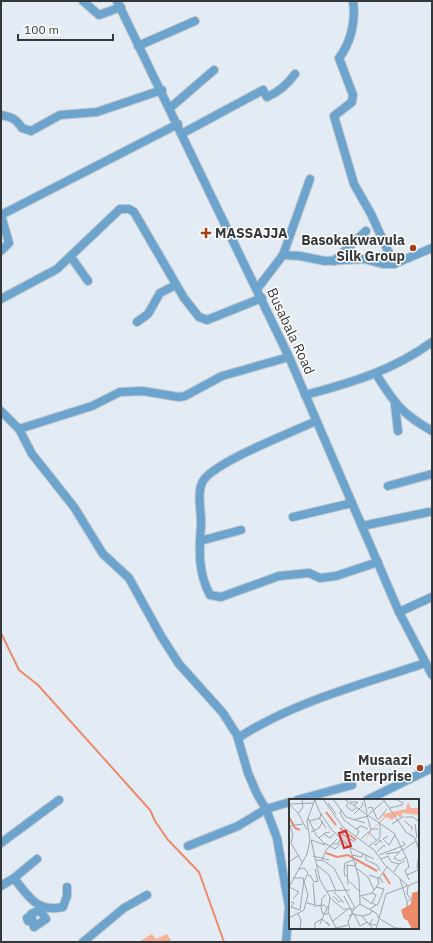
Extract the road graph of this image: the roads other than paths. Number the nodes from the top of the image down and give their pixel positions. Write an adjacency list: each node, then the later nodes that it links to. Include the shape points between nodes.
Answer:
1 (83, 1): 3 (street, via 99,15)
2 (352, 1): 21 (street, via 354,14 348,42 339,58 353,95 352,102 334,116 354,184)
3 (119, 4): 5 (street, Busabala Road)
4 (194, 22): 5 (street)
5 (138, 46): 8 (street, Busabala Road)
6 (214, 70): 9 (street)
7 (295, 74): 12 (street, via 287,85 276,93 267,97 263,90)
8 (162, 90): 9 (street, Busabala Road); 10 (street, via 98,112 60,115 31,131 22,128 12,117)
9 (170, 108): 11 (street, Busabala Road)
10 (1, 115)
11 (178, 124): 12 (street, Busabala Road); 14 (street)
12 (183, 133): 24 (street, Busabala Road)
13 (310, 179): 18 (street)
14 (1, 215): 17 (street, via 9,243)
15 (366, 231): 20 (street)
16 (432, 248): 21 (street)
17 (1, 251)
18 (283, 255): 20 (street); 24 (street)
19 (71, 257): 22 (street); 23 (street, via 120,209 129,209 134,212); 26 (street, via 45,277)
20 (334, 261): 21 (street, via 364,258 383,264)
21 (394, 264)
22 (88, 281)
23 (176, 285): 25 (street, via 199,317 208,320); 27 (street, via 160,293 148,314)
24 (257, 289): 25 (street, Busabala Road)
25 (262, 298): 29 (street, Busabala Road)
26 (1, 299)
27 (137, 322)
28 (432, 342): 30 (street)
29 (289, 357): 31 (street, Busabala Road); 35 (street, via 222,376 185,396 142,391 120,392 92,406)
30 (376, 374): 31 (street); 32 (street)
31 (306, 395): 34 (street, Busabala Road)
32 (395, 405): 36 (street); 37 (street)
33 (1, 410): 35 (street)
34 (316, 421): 40 (street, Busabala Road); 45 (street, via 228,462 207,475 202,482 200,493)
35 (19, 429): 51 (street, via 32,454 74,507 99,549 129,578 160,636 179,664 223,714)
36 (398, 431)
37 (432, 431)
38 (432, 474): 39 (street)
39 (388, 486)
40 (352, 503): 42 (street); 43 (street, Busabala Road)
41 (429, 512): 43 (street)
42 (293, 517)
43 (362, 526): 46 (street, Busabala Road)
44 (241, 530): 45 (street)
45 (200, 541): 46 (street, via 199,555 204,583 210,595 216,597 279,576 310,573 320,578 336,576)
46 (378, 562): 48 (street, Busabala Road)
47 (432, 597): 48 (street)
48 (399, 612): 49 (street, Busabala Road)
49 (425, 663): 50 (street, Busabala Road); 51 (street, via 318,698 253,728)
50 (432, 675)
51 (238, 738): 58 (street, via 248,773)
52 (432, 768): 55 (street)
53 (352, 785): 54 (street)
54 (301, 799)
55 (369, 799)
56 (59, 800): 59 (street)
57 (289, 802): 58 (street)
58 (266, 809): 60 (street, via 238,826); 66 (street, via 277,838)
59 (1, 843)
60 (188, 846)
61 (37, 859): 62 (street)
62 (14, 878): 63 (street); 64 (street, via 33,902 44,908 63,907)
63 (1, 886)
64 (68, 887)
65 (147, 895): 68 (street, via 124,908)
66 (289, 902)
67 (289, 916): 69 (street)
68 (83, 942)
69 (286, 942)

